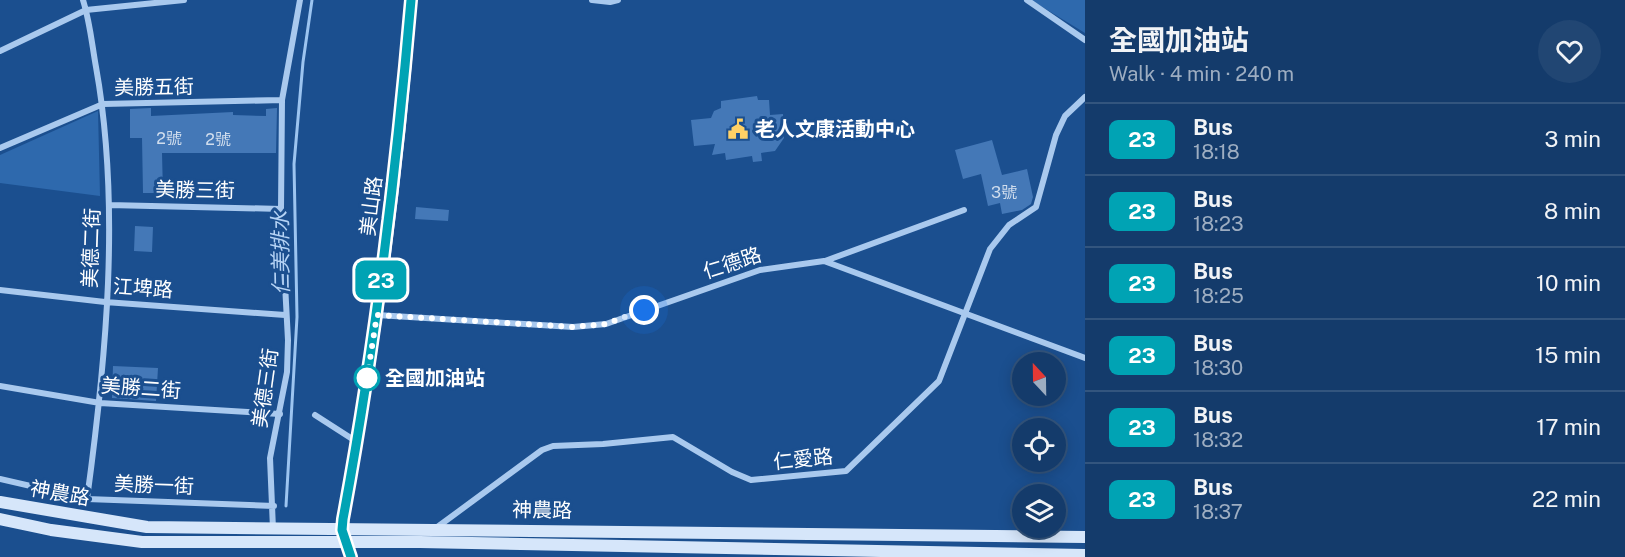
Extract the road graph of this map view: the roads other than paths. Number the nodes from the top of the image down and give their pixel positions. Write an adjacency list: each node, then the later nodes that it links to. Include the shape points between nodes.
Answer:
1 (83, 0): 8 (street, 美德二街)
2 (184, 0): 8 (street)
3 (300, 0): 12 (street, 美德三街)
4 (411, 0): 22 (street, 美山路, via 400,134)
5 (592, 0): 6 (street)
6 (618, 0)
7 (1027, 0): 9 (street)
8 (86, 10): 10 (street); 13 (street, 美德二街)
9 (1085, 40)
10 (0, 51)
11 (1085, 97): 23 (street, 仁愛路, via 1065,116 1056,135 1036,207 1009,225 990,249)
12 (282, 100): 13 (street, 美勝五街); 16 (street, 美德三街)
13 (103, 104): 14 (street, 美勝五街); 15 (street, 美德二街)
14 (0, 148)
15 (110, 205): 16 (street, 美勝三街); 20 (street, 美德二街)
16 (281, 209): 21 (street, 美德三街)
17 (964, 210): 18 (street)
18 (824, 261): 22 (street, 仁德路, via 760,270 606,324 573,327); 23 (street, 仁德路)
19 (0, 290): 20 (street, 江埤路)
20 (105, 302): 21 (street, 江埤路); 26 (street, 美德二街)
21 (285, 315): 27 (street, 美德三街, via 287,372)
22 (377, 315): 29 (street, 美山路)
23 (966, 315): 24 (street, 仁德路); 35 (street, 仁愛路, via 939,381 846,471 751,480 673,437 553,446)
24 (1085, 358)
25 (0, 386): 26 (street, 美勝二街)
26 (100, 403): 27 (street, 美勝二街); 31 (street, 美德二街)
27 (280, 414): 33 (street, 美德三街, via 270,458)
28 (315, 415): 29 (street)
29 (357, 442): 37 (street, 美山路)
30 (0, 479): 31 (street, 美勝一街)
31 (87, 499): 33 (street, 美勝一街)
32 (0, 502): 36 (street, 神農路, via 147,527)
33 (274, 506): 36 (street, 美德三街)
34 (0, 519): 40 (street, 神農路, via 142,542)
35 (435, 528): 37 (street, 神農路); 38 (street, 神農路); 39 (street, 仁愛路)
36 (273, 530): 37 (street, 神農路)
37 (342, 530): 40 (street, 美山路)
38 (1085, 537)
39 (420, 542): 40 (street, 神農路); 41 (street, 神農路)
40 (347, 544): 42 (street, 美山路)
41 (1085, 555)
42 (351, 557)

